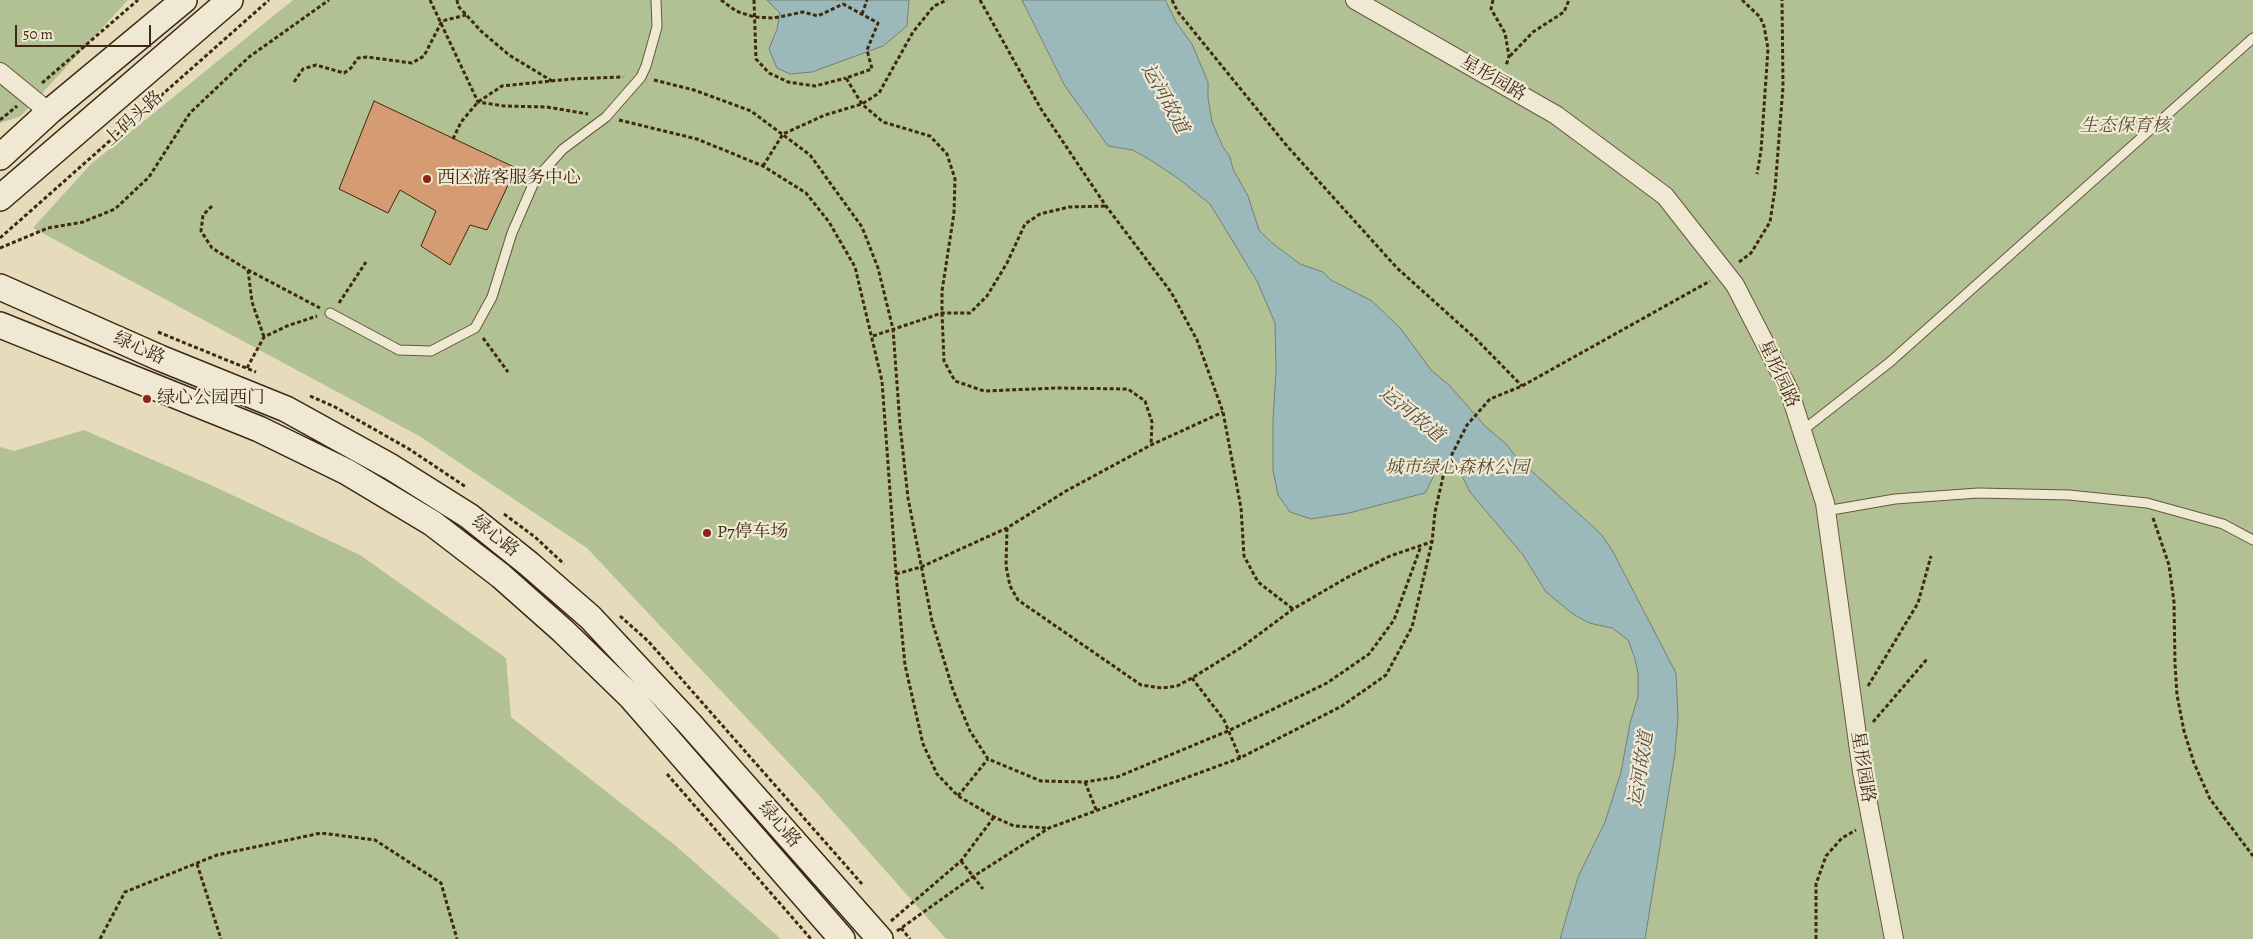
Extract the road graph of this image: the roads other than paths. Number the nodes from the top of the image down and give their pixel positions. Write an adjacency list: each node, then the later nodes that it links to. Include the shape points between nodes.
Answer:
1 (184, 0): 7 (main road)
2 (230, 0): 9 (main road, 上码头路)
3 (656, 0): 11 (lane, via 657,27 641,77 606,118 563,149 535,180 512,233 492,297 475,328 431,351 399,350)
4 (1355, 0): 13 (street, 星形园路, via 1556,114 1666,196 1735,285 1789,390)
5 (2253, 38): 13 (lane, via 1890,362)
6 (0, 72): 7 (street)
7 (49, 112): 8 (main road)
8 (0, 157)
9 (3, 193)
10 (0, 287): 16 (main road, 绿心路, via 160,358 286,409 391,466 469,516 590,617)
11 (330, 313)
12 (0, 325): 17 (main road, 绿心路, via 259,429 346,472 432,523 501,576 631,698)
13 (1802, 431): 14 (street, 星形园路)
14 (1826, 511): 15 (lane, via 1895,499 1978,493 2069,495 2147,503 2223,524); 18 (street, 星形园路, via 1860,756)
15 (2253, 540)
16 (883, 935)
17 (842, 939)
18 (1894, 939)

